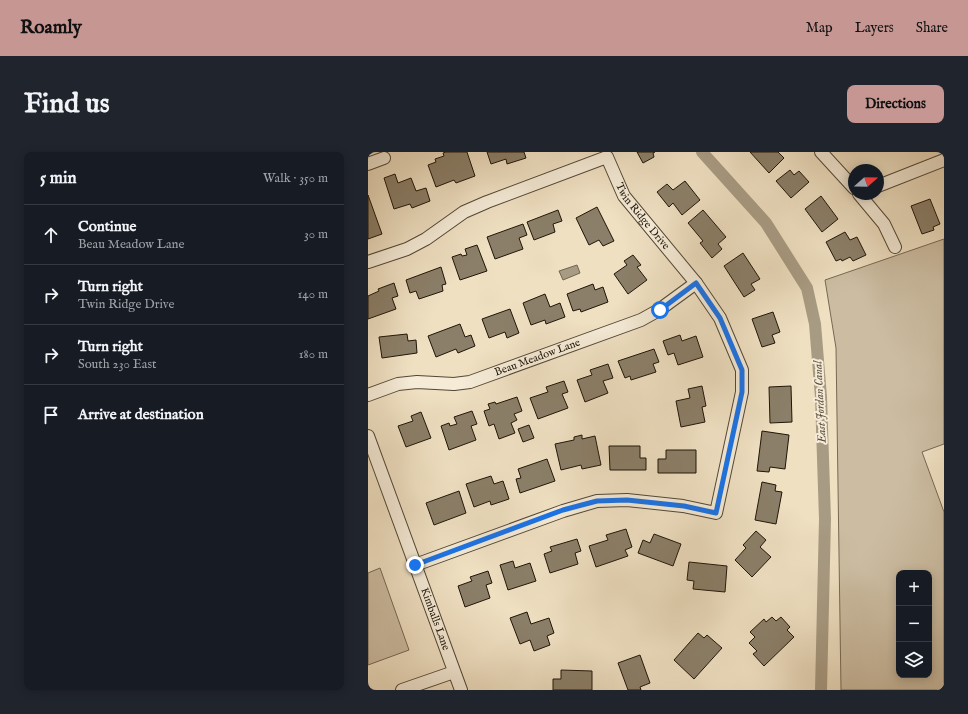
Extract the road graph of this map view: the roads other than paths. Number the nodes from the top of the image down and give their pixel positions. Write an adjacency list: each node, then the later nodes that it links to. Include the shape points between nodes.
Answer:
1 (821, 152): 5 (street)
2 (384, 158): 4 (street)
3 (944, 160): 6 (street)
4 (368, 164)
5 (848, 180)
6 (884, 184)
7 (865, 200): 8 (street, via 884,224)
8 (896, 247)
9 (368, 262): 10 (street, Twin Ridge Drive, via 407,249 464,212 607,157 624,196)
10 (696, 283): 11 (street, Beau Meadow Lane, via 660,310 641,320 486,377 454,384 398,384); 13 (street, Twin Ridge Drive, via 720,318 742,370 742,392 716,513 684,506 627,500 597,501 563,510)
11 (368, 395)
12 (368, 436): 13 (street, Kimballs Lane)
13 (415, 565): 14 (street, Kimballs Lane)
14 (454, 672): 15 (street); 16 (street, Kimballs Lane)
15 (402, 690)
16 (461, 690)

